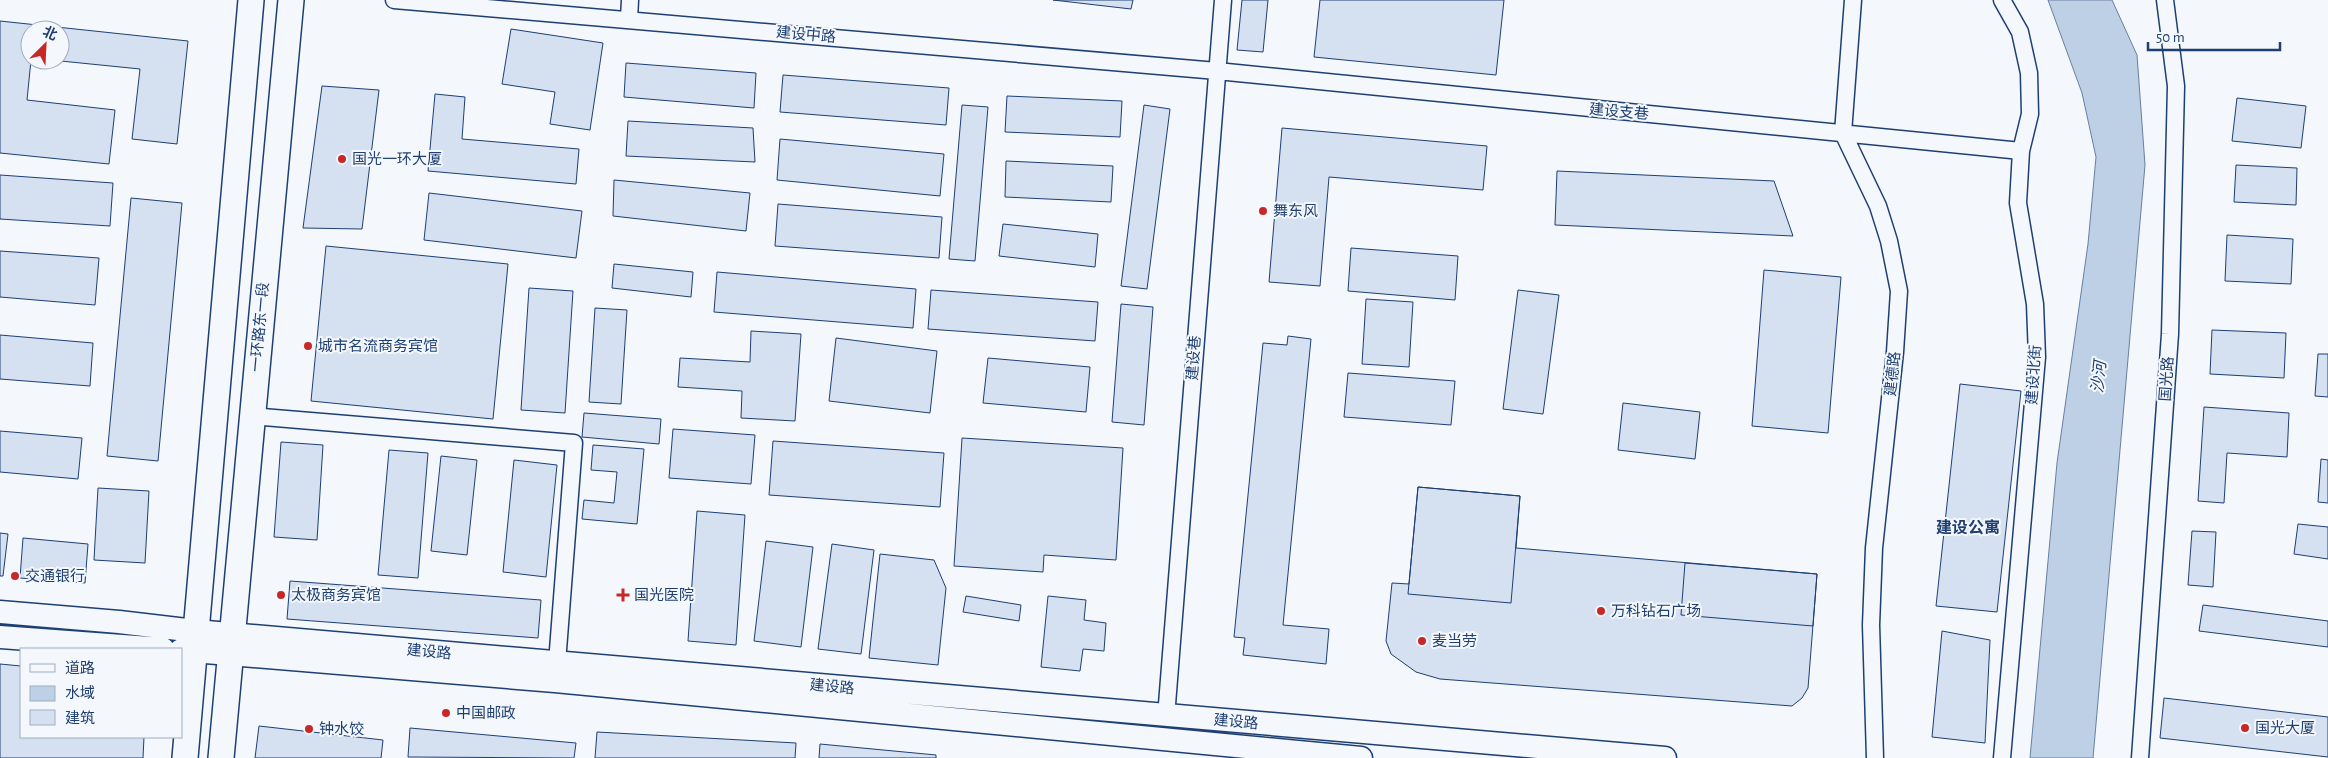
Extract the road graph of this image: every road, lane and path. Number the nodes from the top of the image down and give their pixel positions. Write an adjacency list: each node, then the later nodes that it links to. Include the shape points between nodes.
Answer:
1 (251, 0): 16 (main road)
2 (291, 0): 13 (main road, 一环路东一段)
3 (394, 0): 9 (street, 建设中路)
4 (630, 0): 9 (street)
5 (1223, 0): 10 (street, 建设巷)
6 (1854, 0): 11 (street)
7 (2002, 0): 12 (street, 建设北街, via 2020,32 2029,73 2030,114)
8 (2165, 0): 28 (street, 国光路, via 2176,86 2170,334)
9 (629, 19): 10 (street, 建设中路)
10 (1217, 71): 11 (street, 建设支巷); 20 (street, 建设巷)
11 (1843, 133): 12 (street, 建设支巷); 26 (street, 建德路, via 1878,206 1899,291 1874,548 1871,625)
12 (2021, 151): 27 (street, 建设北街, via 2018,202 2035,304 2036,357)
13 (252, 416): 17 (main road, 一环路东一段); 19 (street, via 574,444)
14 (0, 612): 16 (street, 建设路, via 119,622)
15 (0, 637): 18 (street)
16 (190, 644): 17 (street, 建设路); 22 (main road)
17 (231, 645): 19 (street, 建设路); 21 (street, 建设路); 23 (main road, 一环路东一段)
18 (149, 648)
19 (557, 663): 20 (street, 建设路)
20 (1166, 716): 21 (street); 25 (street, 建设路)
21 (1164, 749): 24 (street, 建设路)
22 (185, 758)
23 (222, 758)
24 (1361, 758)
25 (1665, 758)
26 (1875, 758)
27 (2002, 758)
28 (2140, 758)

